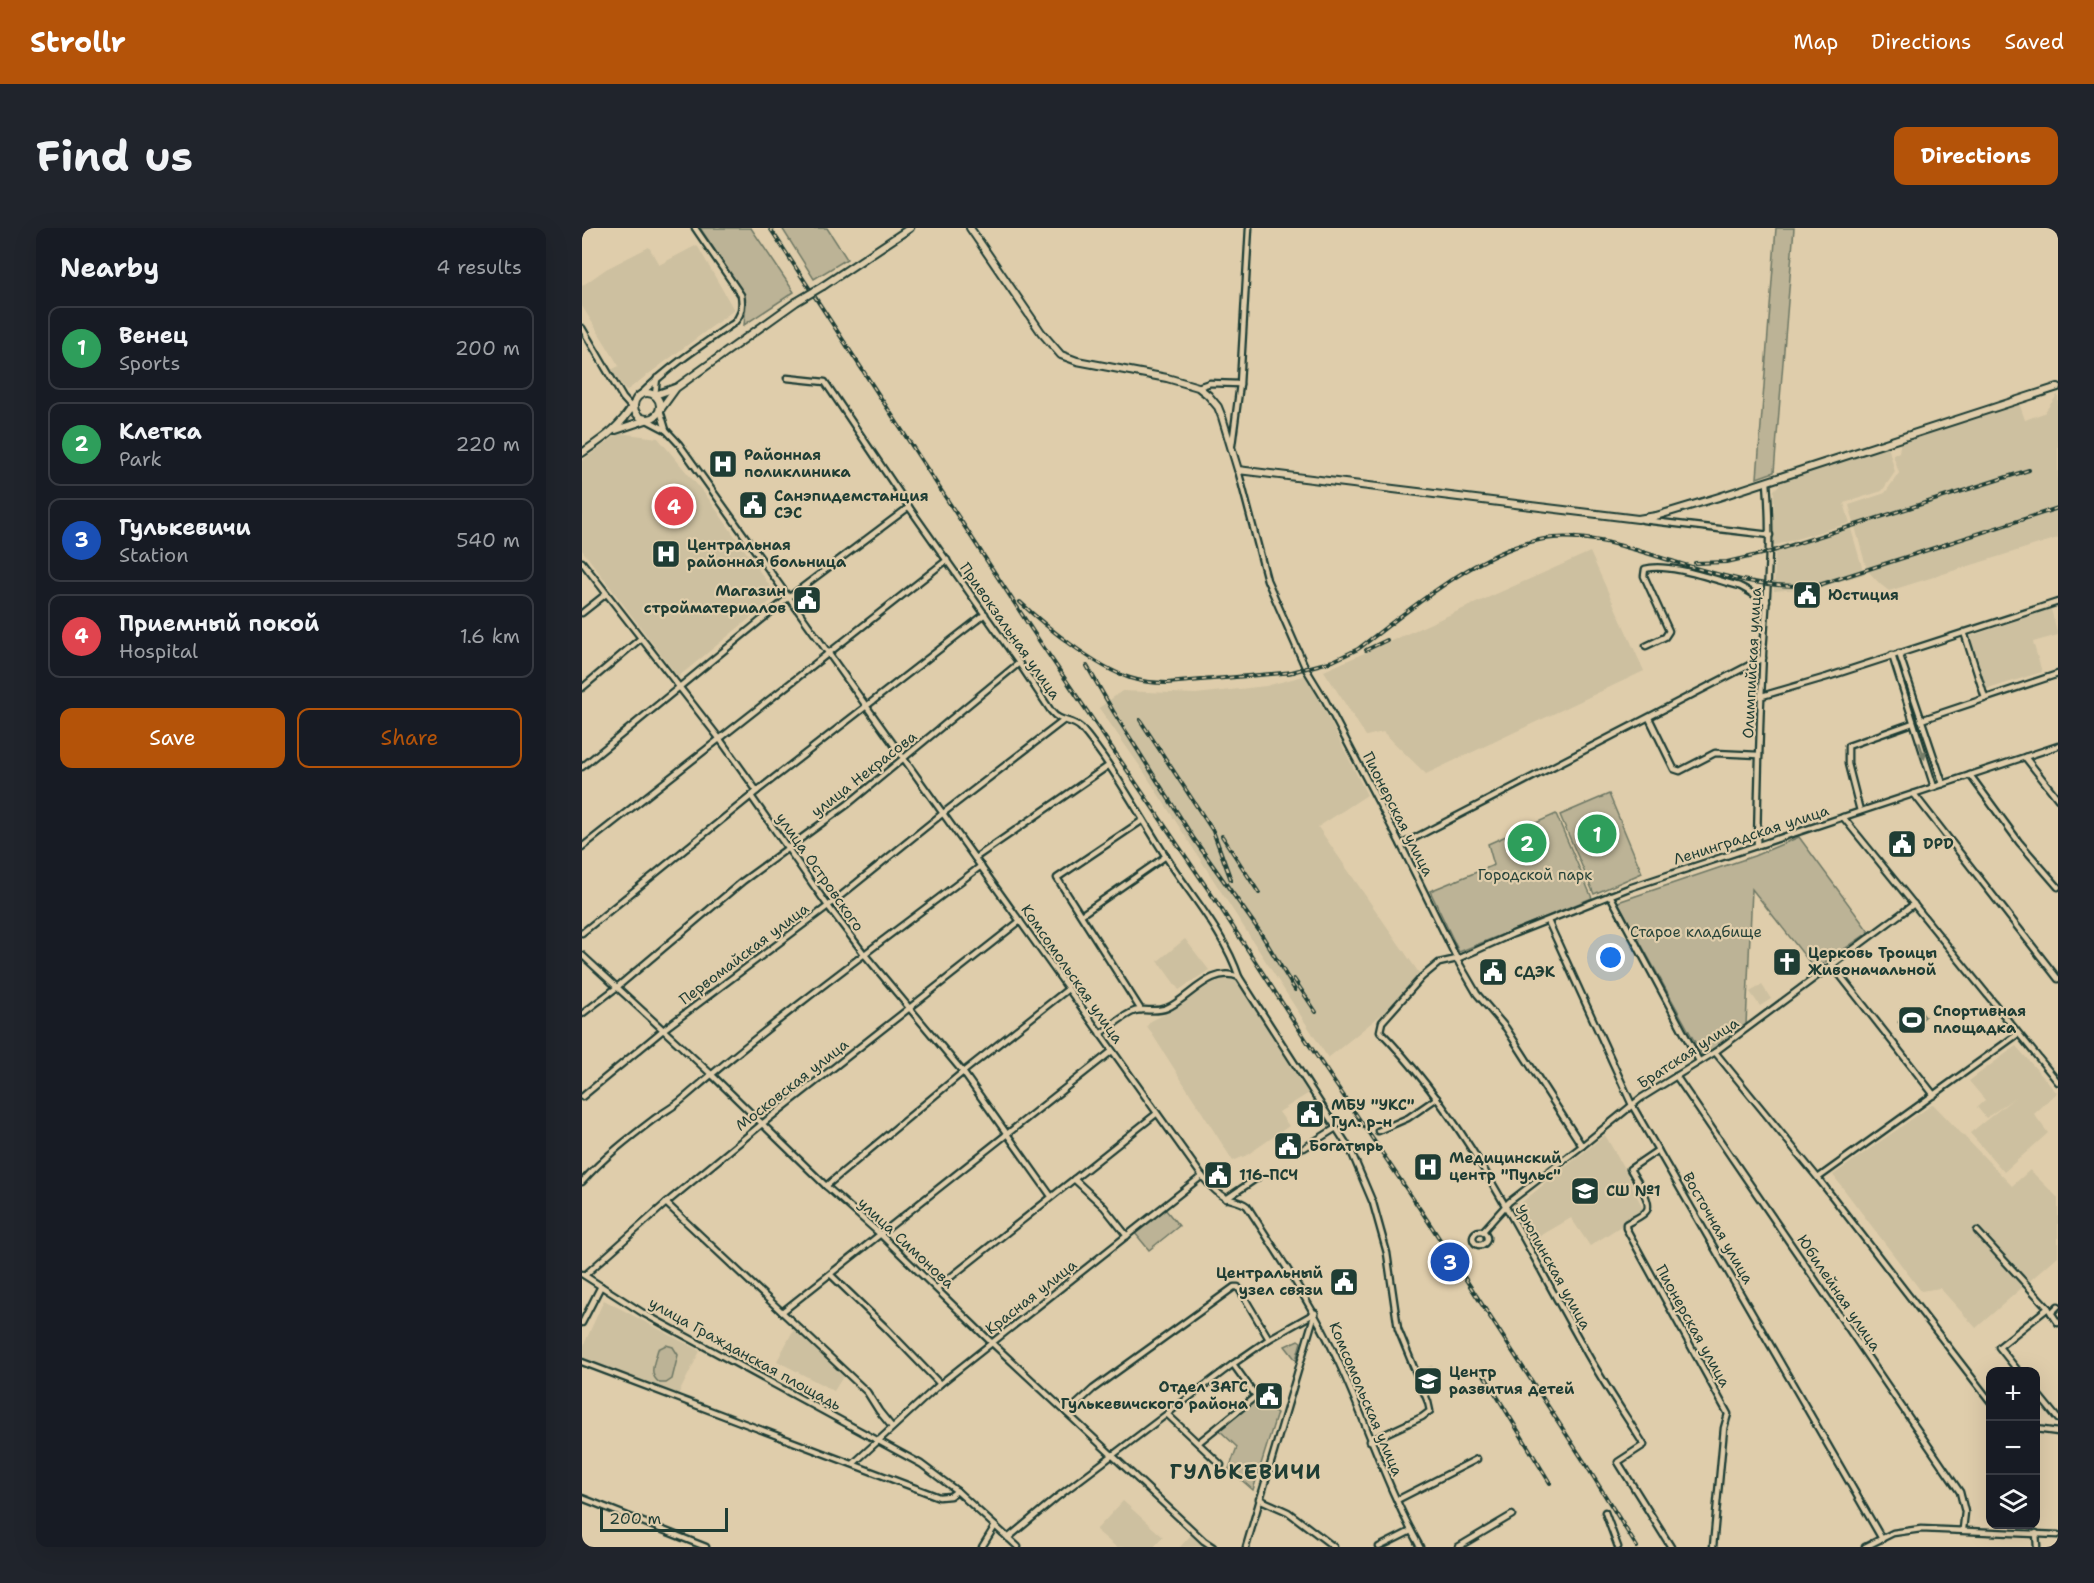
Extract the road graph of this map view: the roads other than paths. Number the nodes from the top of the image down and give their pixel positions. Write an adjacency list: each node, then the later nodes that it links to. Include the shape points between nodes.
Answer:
1 (694, 228): 6 (street, via 741,295 742,308 734,324)
2 (910, 228): 11 (main road, bridge, via 796,302)
3 (970, 228): 9 (main road, via 1061,355)
4 (1249, 228): 8 (street)
5 (582, 328): 13 (street, via 622,398)
6 (657, 378): 12 (street); 13 (street)
7 (787, 378): 22 (street, Привокзальная улица, via 825,382)
8 (1240, 384): 9 (street, via 1210,383); 18 (street)
9 (1198, 387): 18 (main road, via 1218,407)
10 (2058, 387): 21 (main road)
11 (676, 388): 12 (main road); 14 (main road)
12 (655, 395): 13 (main road, via 643,394); 14 (main road)
13 (635, 402): 15 (main road, via 636,412); 17 (main road)
14 (660, 410): 15 (main road); 16 (street, Комсомольская улица)
15 (647, 420): 16 (street, Комсомольская улица); 17 (main road)
16 (666, 430): 28 (street, Комсомольская улица)
17 (613, 432): 19 (main road)
18 (1231, 448): 20 (main road)
19 (582, 453)
20 (1238, 470): 23 (main road); 69 (street, Пионерская улица, via 1267,580 1283,620)
21 (1767, 482): 23 (main road); 24 (street, Олимпийская улица)
22 (909, 507): 25 (street, Привокзальная улица); 28 (street)
23 (1638, 519): 24 (street)
24 (1770, 535): 29 (street, Олимпийская улица)
25 (946, 560): 32 (street, Привокзальная улица); 36 (street)
26 (582, 562): 27 (street)
27 (606, 594): 31 (street); 34 (street)
28 (788, 598): 36 (street, Комсомольская улица); 42 (street)
29 (1767, 601): 35 (street, via 1746,588 1654,566 1646,569 1644,576 1669,631 1665,637); 39 (street, Олимпийская улица)
30 (2058, 602): 33 (street)
31 (582, 613)
32 (985, 614): 40 (street, Привокзальная улица); 46 (street)
33 (1964, 632): 37 (street); 45 (street)
34 (640, 639): 42 (street); 43 (street)
35 (1646, 645)
36 (827, 652): 46 (street, Комсомольская улица); 51 (street)
37 (1899, 653): 38 (street); 48 (street)
38 (1892, 655): 44 (street); 50 (street)
39 (1763, 658): 44 (street, Олимпийская улица); 47 (street)
40 (1019, 663): 49 (street, Привокзальная улица, via 1056,718); 55 (street, улица Некрасова)
41 (2058, 674): 45 (street)
42 (678, 687): 51 (street); 56 (street)
43 (582, 688)
44 (1762, 696): 53 (street, Олимпийская улица)
45 (1985, 698): 48 (street)
46 (866, 706): 55 (street, Комсомольская улица); 61 (street)
47 (1649, 718): 53 (street, via 1674,769 1680,771 1714,753); 69 (street)
48 (1921, 720): 59 (street)
49 (1063, 721): 57 (street, Привокзальная улица, via 1074,722); 66 (street, Первомайская улица)
50 (1913, 723): 60 (street, one-way to 60); 65 (street, via 1848,746 1848,764)
51 (719, 738): 61 (street); 71 (street)
52 (2058, 746): 54 (street, Ленинградская улица)
53 (1759, 755): 70 (street, Олимпийская улица)
54 (2025, 757): 58 (street, Ленинградская улица); 64 (street)
55 (903, 759): 66 (street, Комсомольская улица); 72 (street, улица Некрасова)
56 (582, 766)
57 (1108, 766): 68 (street, Привокзальная улица); 74 (street)
58 (1970, 775): 59 (street, Ленинградская улица); 76 (street)
59 (1943, 784): 60 (street, Ленинградская улица)
60 (1934, 787): 62 (street, Ленинградская улица)
61 (757, 791): 63 (street)
62 (1914, 794): 65 (street, Ленинградская улица); 89 (street)
63 (751, 796): 72 (street, улица Островского); 83 (street)
64 (2058, 799)
65 (1860, 811): 67 (street, Ленинградская улица)
66 (942, 814): 74 (street, Комсомольская улица); 79 (street, Первомайская улица)
67 (1843, 817): 70 (street, Ленинградская улица); 78 (street)
68 (1143, 820): 73 (street, Привокзальная улица); 80 (street, via 1057,878)
69 (1401, 845): 86 (street, Пионерская улица)
70 (1756, 846): 77 (street, Ленинградская улица)
71 (582, 847)
72 (788, 847): 79 (street, улица Островского); 90 (street, улица Некрасова, via 699,916)
73 (1166, 856): 80 (street); 88 (street, Привокзальная улица, via 1219,933)
74 (975, 858): 75 (street, Комсомольская улица)
75 (981, 866): 81 (street, Комсомольская улица); 85 (street)
76 (2058, 887)
77 (1610, 895): 82 (street, Ленинградская улица); 100 (street)
78 (1914, 904): 87 (street, Братская улица); 97 (street)
79 (828, 906): 85 (street, улица Островского); 95 (street, Первомайская улица)
80 (1081, 915): 93 (street)
81 (1020, 921): 91 (street, Комсомольская улица); 92 (street, Московская улица)
82 (1548, 921): 86 (street, Ленинградская улица); 108 (street, Восточная улица)
83 (582, 933)
84 (582, 955): 90 (street, улица Симонова)
85 (865, 955): 92 (street, улица Островского); 102 (street)
86 (1457, 959): 107 (street, Урюпинская улица, via 1447,959 1431,968 1380,1028); 114 (street, Пионерская улица)
87 (1832, 965): 99 (street, Братская улица); 105 (street)
88 (1239, 977): 93 (street, via 1222,973 1169,1007 1156,1012); 111 (street, Привокзальная улица)
89 (2058, 979)
90 (616, 988): 94 (street, улица Некрасова); 95 (street, улица Симонова)
91 (1068, 989): 96 (street, Комсомольская улица); 101 (street)
92 (910, 1007): 101 (street, улица Островского); 110 (street, Московская улица)
93 (1141, 1010): 96 (street)
94 (582, 1014)
95 (663, 1030): 102 (street, улица Симонова); 106 (street, Первомайская улица)
96 (1100, 1034): 98 (street, Комсомольская улица)
97 (2018, 1034): 104 (street); 105 (street)
98 (1112, 1051): 109 (street, Комсомольская улица); 113 (street)
99 (1715, 1052): 100 (street, Братская улица); 119 (street)
100 (1700, 1061): 103 (street, Братская улица)
101 (963, 1072): 113 (street, улица Островского); 122 (street)
102 (711, 1074): 110 (street, улица Симонова); 121 (street, via 605,1158)
103 (1676, 1076): 108 (street, Братская улица); 169 (street, Юбилейная улица, via 1960,1492 1965,1512)
104 (2058, 1082)
105 (1935, 1095): 119 (street)
106 (582, 1097)
107 (1437, 1098): 112 (street, via 1408,1118); 126 (street, Урюпинская улица)
108 (1632, 1105): 114 (street, Братская улица); 116 (street, Восточная улица)
109 (1156, 1114): 117 (street, Комсомольская улица); 120 (street)
110 (762, 1124): 122 (street, улица Симонова); 125 (street, Московская улица)
111 (1336, 1128): 115 (street); 156 (street, Привокзальная улица, via 1351,1151 1373,1203 1390,1266 1398,1329 1430,1411)
112 (1378, 1131)
113 (1008, 1133): 123 (street, улица Островского); 129 (street)
114 (1582, 1146): 126 (street, Братская улица)
115 (1304, 1148)
116 (1658, 1150): 174 (street, Восточная улица); 187 (street, Пионерская улица, via 1630,1169 1648,1207 1626,1228 1728,1414)
117 (1202, 1176): 124 (street, Комсомольская улица); 130 (street, Красная улица)
118 (1257, 1178): 124 (street)
119 (1818, 1178): 147 (street)
120 (1074, 1179): 123 (street); 130 (street)
121 (582, 1182)
122 (826, 1186): 129 (street, улица Симонова)
123 (1051, 1196): 134 (street)
124 (1227, 1199): 138 (street, Комсомольская улица, via 1247,1206)
125 (666, 1203): 131 (street, Московская улица); 137 (street)
126 (1505, 1207): 128 (street, Братская улица); 186 (street, Урюпинская улица, via 1585,1350 1644,1445 1617,1462)
127 (1977, 1231): 136 (street)
128 (1484, 1232)
129 (880, 1234): 132 (street); 134 (street, улица Симонова)
130 (1127, 1236): 142 (street, Красная улица)
131 (584, 1274): 133 (street, улица Гражданская площадь)
132 (831, 1275): 137 (street); 146 (street)
133 (602, 1286): 139 (street); 155 (street, улица Гражданская площадь, via 640,1311)
134 (937, 1288): 142 (street, улица Симонова)
135 (2058, 1306): 136 (street)
136 (2049, 1310): 140 (street); 145 (street, via 1999,1347)
137 (782, 1312): 152 (street, via 867,1392)
138 (1315, 1313): 141 (street); 156 (street, Комсомольская улица); 164 (street)
139 (582, 1323)
140 (2058, 1323)
141 (1269, 1340): 144 (street); 149 (street, via 1238,1287 1234,1287 1093,1389)
142 (992, 1343): 146 (street, Красная улица); 149 (street, улица Симонова)
143 (582, 1362): 160 (street)
144 (1233, 1364): 150 (street); 157 (street, via 1256,1396)
145 (2016, 1367)
146 (940, 1384): 152 (street, Красная улица)
147 (1986, 1396)
148 (2040, 1397): 151 (street)
149 (1067, 1413): 158 (street, улица Симонова)
150 (1168, 1415): 157 (street); 158 (street)
151 (2058, 1419)
152 (892, 1427): 155 (street, Красная улица)
153 (2040, 1430): 154 (street)
154 (2058, 1432)
155 (879, 1440): 160 (street, Красная улица); 162 (street, улица Гражданская площадь)
156 (1370, 1441): 165 (street, Комсомольская улица)
157 (1198, 1443): 161 (street)
158 (1112, 1456): 173 (street); 179 (street, улица Симонова)
159 (1477, 1459): 165 (street)
160 (854, 1463): 162 (street, via 939,1497)
161 (1221, 1465)
162 (957, 1491): 168 (street, улица Гражданская площадь)
163 (582, 1498): 176 (street)
164 (1259, 1499): 180 (street); 181 (street, via 1288,1512)
165 (1397, 1500): 170 (street, Комсомольская улица)
166 (1605, 1512): 185 (street)
167 (1512, 1515): 184 (street)
168 (995, 1526): 173 (street, улица Гражданская площадь); 177 (street)
169 (1963, 1529): 171 (street); 174 (street, via 1921,1529 1893,1533)
170 (1411, 1531): 182 (street); 183 (street, Комсомольская улица)
171 (2036, 1533): 172 (street); 189 (street)
172 (2058, 1535)
173 (1008, 1538): 178 (street, улица Гражданская площадь)
174 (1882, 1539): 175 (street)
175 (1875, 1545): 188 (street)
176 (706, 1547)
177 (982, 1547)
178 (1018, 1547)
179 (1213, 1547)
180 (1246, 1547)
181 (1334, 1547)
182 (1379, 1547)
183 (1420, 1547)
184 (1458, 1547)
185 (1618, 1547)
186 (1671, 1547)
187 (1713, 1547)
188 (1865, 1547)
189 (2037, 1547)

